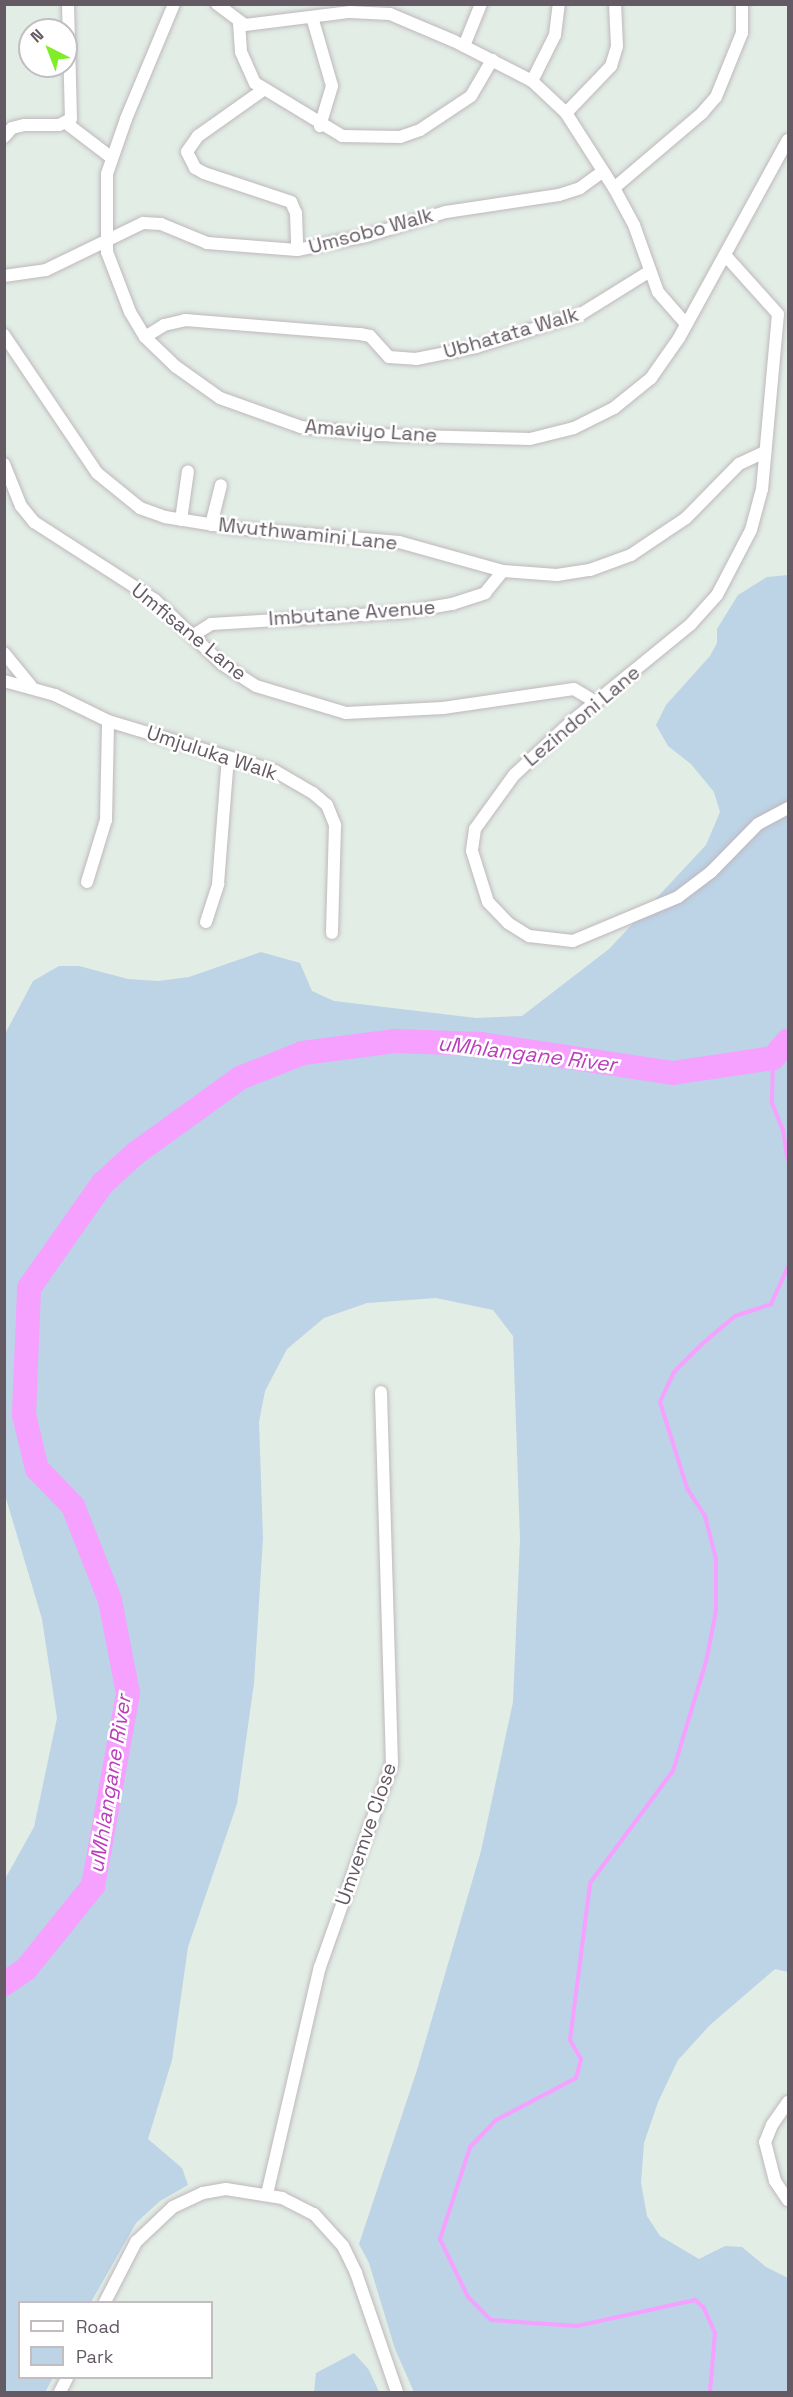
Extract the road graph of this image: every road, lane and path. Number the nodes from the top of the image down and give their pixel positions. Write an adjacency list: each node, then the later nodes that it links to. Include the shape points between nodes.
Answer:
1 (68, 4): 16 (street, via 74,109)
2 (174, 4): 20 (street, Amaviyo Lane)
3 (217, 4): 10 (street)
4 (481, 4): 11 (street)
5 (559, 4): 13 (street, via 555,35)
6 (615, 4): 15 (street, via 617,46 611,66)
7 (742, 4): 22 (street, via 742,33 716,96 702,113)
8 (390, 9): 9 (street); 11 (street)
9 (312, 17): 10 (street, via 255,25); 17 (street, via 332,86)
10 (239, 23): 14 (street, via 245,64)
11 (464, 46): 12 (street)
12 (492, 60): 13 (street); 17 (street, via 471,96 420,130 400,137 352,137)
13 (532, 81): 15 (street)
14 (263, 90): 17 (street); 24 (street, via 198,136 187,152 195,168 204,173 291,202 296,213)
15 (566, 113): 21 (street)
16 (66, 123): 18 (street, via 24,125 12,128); 20 (street)
17 (320, 126)
18 (4, 137)
19 (789, 140): 25 (street, Amaviyo Lane)
20 (112, 158): 23 (street, Amaviyo Lane, via 105,195)
21 (602, 172): 22 (street); 24 (street, Umsobo Walk, via 580,188 560,195 446,212 366,236)
22 (614, 188): 26 (street, via 634,225)
23 (104, 240): 24 (street, Umsobo Walk, via 143,223 154,223 207,243); 27 (street, Umsobo Walk, via 46,270); 32 (street, Amaviyo Lane, via 123,300)
24 (297, 250)
25 (725, 255): 29 (street); 30 (street, Amaviyo Lane)
26 (650, 271): 30 (street, via 662,299); 32 (street, Ubhatata Walk, via 581,314 476,347 396,360 383,353 370,336 185,320 164,325)
27 (4, 276)
28 (789, 306): 29 (street)
29 (778, 314): 33 (street, Lezindoni Lane)
30 (686, 324): 32 (street, Amaviyo Lane, via 651,378 614,408 574,428 530,439 377,435 301,427 261,415 197,384)
31 (4, 335): 37 (street, Mvuthwamini Lane, via 97,473 140,508)
32 (145, 337)
33 (765, 452): 39 (street, Mvuthwamini Lane, via 739,464 686,518 631,555 590,570 557,575); 44 (street, Lezindoni Lane, via 762,489 751,530 717,595 678,636)
34 (4, 464): 40 (street, Umfisane Lane, via 21,506 34,522 155,600)
35 (188, 471): 37 (street)
36 (221, 485): 38 (street)
37 (182, 520): 38 (street, Mvuthwamini Lane)
38 (211, 525): 39 (street, Mvuthwamini Lane, via 380,539)
39 (503, 571): 40 (street, Imbutane Avenue, via 485,593 452,604 405,612 211,624)
40 (192, 636): 44 (street, Umfisane Lane, via 243,679 335,712 443,708 574,688)
41 (4, 653): 43 (street)
42 (4, 681): 43 (street, Umjuluka Walk)
43 (30, 686): 45 (street, Umjuluka Walk)
44 (596, 702): 47 (street, Lezindoni Lane, via 524,763 475,829 472,851 485,895 517,931 550,940 573,941 651,911 711,872 770,814)
45 (108, 721): 46 (street, Umjuluka Walk); 48 (street, via 105,820)
46 (228, 757): 49 (street, via 218,884); 50 (street, Umjuluka Walk, via 286,777 322,800 331,811 336,837)
47 (789, 808)
48 (87, 882)
49 (206, 922)
50 (332, 933)
51 (381, 1392): 53 (street, Umvemve Close, via 392,1764 320,1967)
52 (789, 2102): 54 (street, via 765,2142 775,2181)
53 (267, 2194): 55 (street, via 215,2190 167,2211 136,2242); 56 (street, via 314,2214 343,2246)
54 (789, 2200)
55 (106, 2301)
56 (397, 2392)

